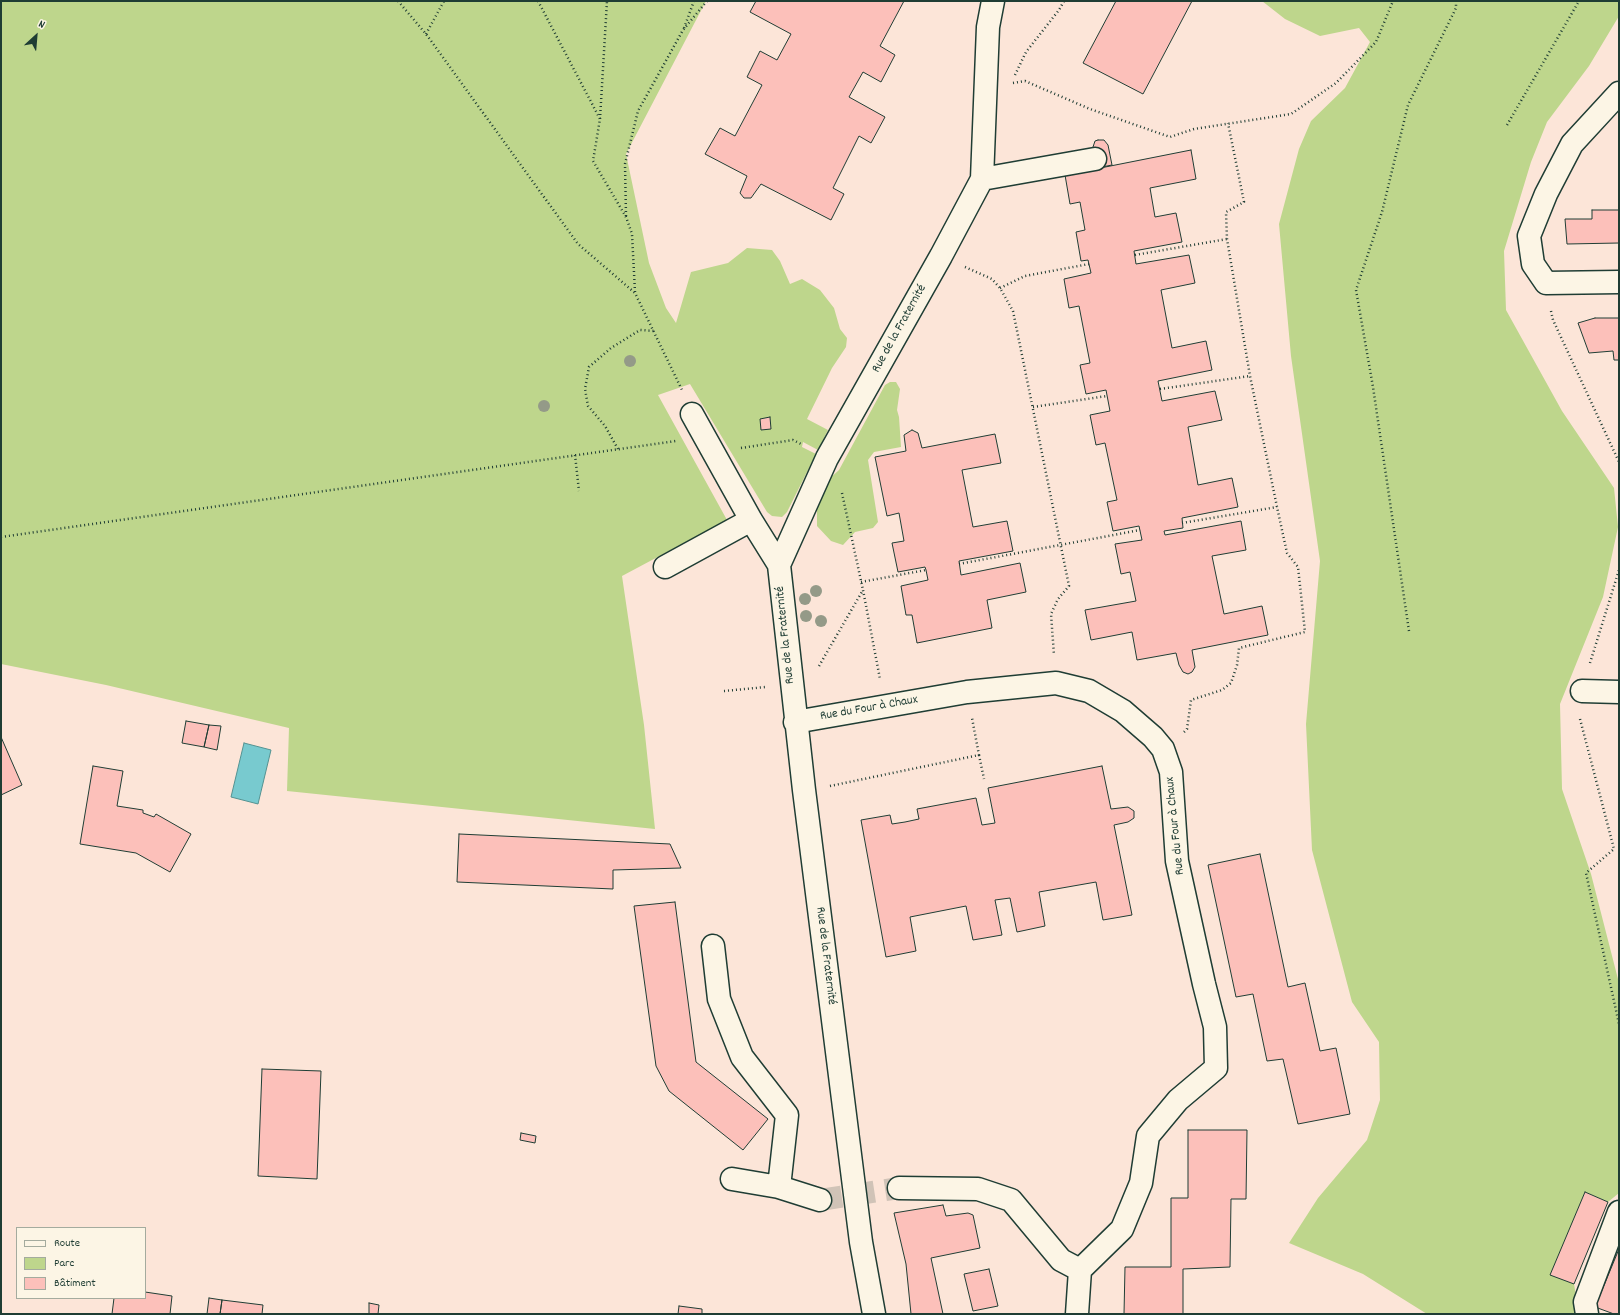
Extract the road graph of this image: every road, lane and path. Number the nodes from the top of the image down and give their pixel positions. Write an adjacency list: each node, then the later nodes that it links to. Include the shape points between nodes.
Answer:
1 (398, 1): 13 (path)
2 (444, 1): 13 (path)
3 (538, 1): 15 (path)
4 (606, 1): 15 (path)
5 (694, 1): 12 (path)
6 (707, 1): 12 (path)
7 (993, 1): 19 (street, Rue de la Fraternité, via 988,27)
8 (1064, 1): 16 (path, via 1026,52 1011,83 1025,81 1090,109 1170,137 1194,129)
9 (1393, 1): 16 (path, via 1376,42 1336,83 1291,114)
10 (1456, 1): 54 (path, via 1456,8 1408,105 1382,212 1356,290)
11 (1579, 1): 17 (path)
12 (683, 30): 20 (path, via 638,111 624,164)
13 (426, 34): 28 (path, via 578,244)
14 (1619, 93): 26 (street, via 1572,144 1546,194 1529,236 1532,264)
15 (600, 119): 20 (path, via 593,161)
16 (1228, 123): 21 (path, via 1244,202 1226,212)
17 (1507, 125)
18 (1095, 159): 19 (street)
19 (982, 179): 23 (street, Rue de la Fraternité)
20 (626, 218): 28 (path, via 632,234)
21 (1227, 239): 22 (path); 30 (path)
22 (1135, 255)
23 (941, 256): 27 (path, via 992,280); 40 (street, Rue de la Fraternité)
24 (1089, 264): 27 (path, via 1025,276)
25 (1619, 282): 26 (street)
26 (1546, 283): 39 (path, via 1553,320)
27 (1000, 288): 33 (path, via 1014,311)
28 (635, 293): 29 (path)
29 (655, 331): 34 (path); 37 (path, via 640,330 611,348 589,367 585,390 588,406 605,426)
30 (1250, 376): 31 (path); 42 (path)
31 (1160, 388)
32 (1107, 396): 33 (path)
33 (1033, 407): 47 (path)
34 (692, 414): 35 (street)
35 (704, 437): 36 (path, via 731,450 793,440); 37 (path); 43 (street)
36 (800, 444)
37 (618, 449): 38 (path)
38 (575, 455): 41 (path); 46 (path)
39 (1619, 462)
40 (822, 469): 49 (street, Rue de la Fraternité); 52 (path, via 843,495)
41 (579, 491)
42 (1277, 507): 44 (path); 63 (path, via 1287,552 1298,567 1305,632 1239,648 1237,666 1231,683 1222,690 1191,700)
43 (751, 520): 49 (street); 50 (street)
44 (1182, 523)
45 (1140, 530): 47 (path)
46 (1, 537)
47 (1061, 545): 48 (path); 55 (path, via 1069,586 1058,599 1051,614)
48 (959, 564)
49 (779, 565): 56 (street, Rue de la Fraternité)
50 (665, 567)
51 (926, 570): 52 (path)
52 (861, 582): 53 (path)
53 (863, 590): 56 (path, via 809,683); 61 (path)
54 (1409, 631)
55 (1056, 683): 59 (street, Rue du Four à Chaux); 75 (street, Rue du Four à Chaux, via 1089,691 1123,711 1153,736 1163,749 1171,772 1177,861 1215,1027 1216,1068 1178,1100 1148,1136 1141,1183 1122,1229)
56 (791, 685): 58 (path); 62 (street, Rue de la Fraternité)
57 (1582, 690): 60 (street)
58 (724, 691)
59 (967, 692): 61 (street, Rue du Four à Chaux); 64 (path)
60 (1619, 692)
61 (885, 705): 62 (street, Rue du Four à Chaux)
62 (795, 722): 66 (street, Rue de la Fraternité)
63 (1187, 729)
64 (979, 755): 65 (path); 66 (path, via 845,784)
65 (984, 779)
66 (804, 790): 76 (street, Rue de la Fraternité, via 861,1242)
67 (1614, 849): 69 (path, via 1586,873)
68 (713, 946): 71 (street, via 719,999 742,1057 787,1115)
69 (1619, 1024)
70 (732, 1179): 71 (street)
71 (779, 1186): 73 (street)
72 (899, 1188): 75 (street, via 978,1189 1011,1200 1061,1260)
73 (820, 1200)
74 (1619, 1212): 78 (street, via 1585,1302)
75 (1080, 1270): 77 (street)
76 (874, 1314)
77 (1077, 1314)
78 (1587, 1314)

